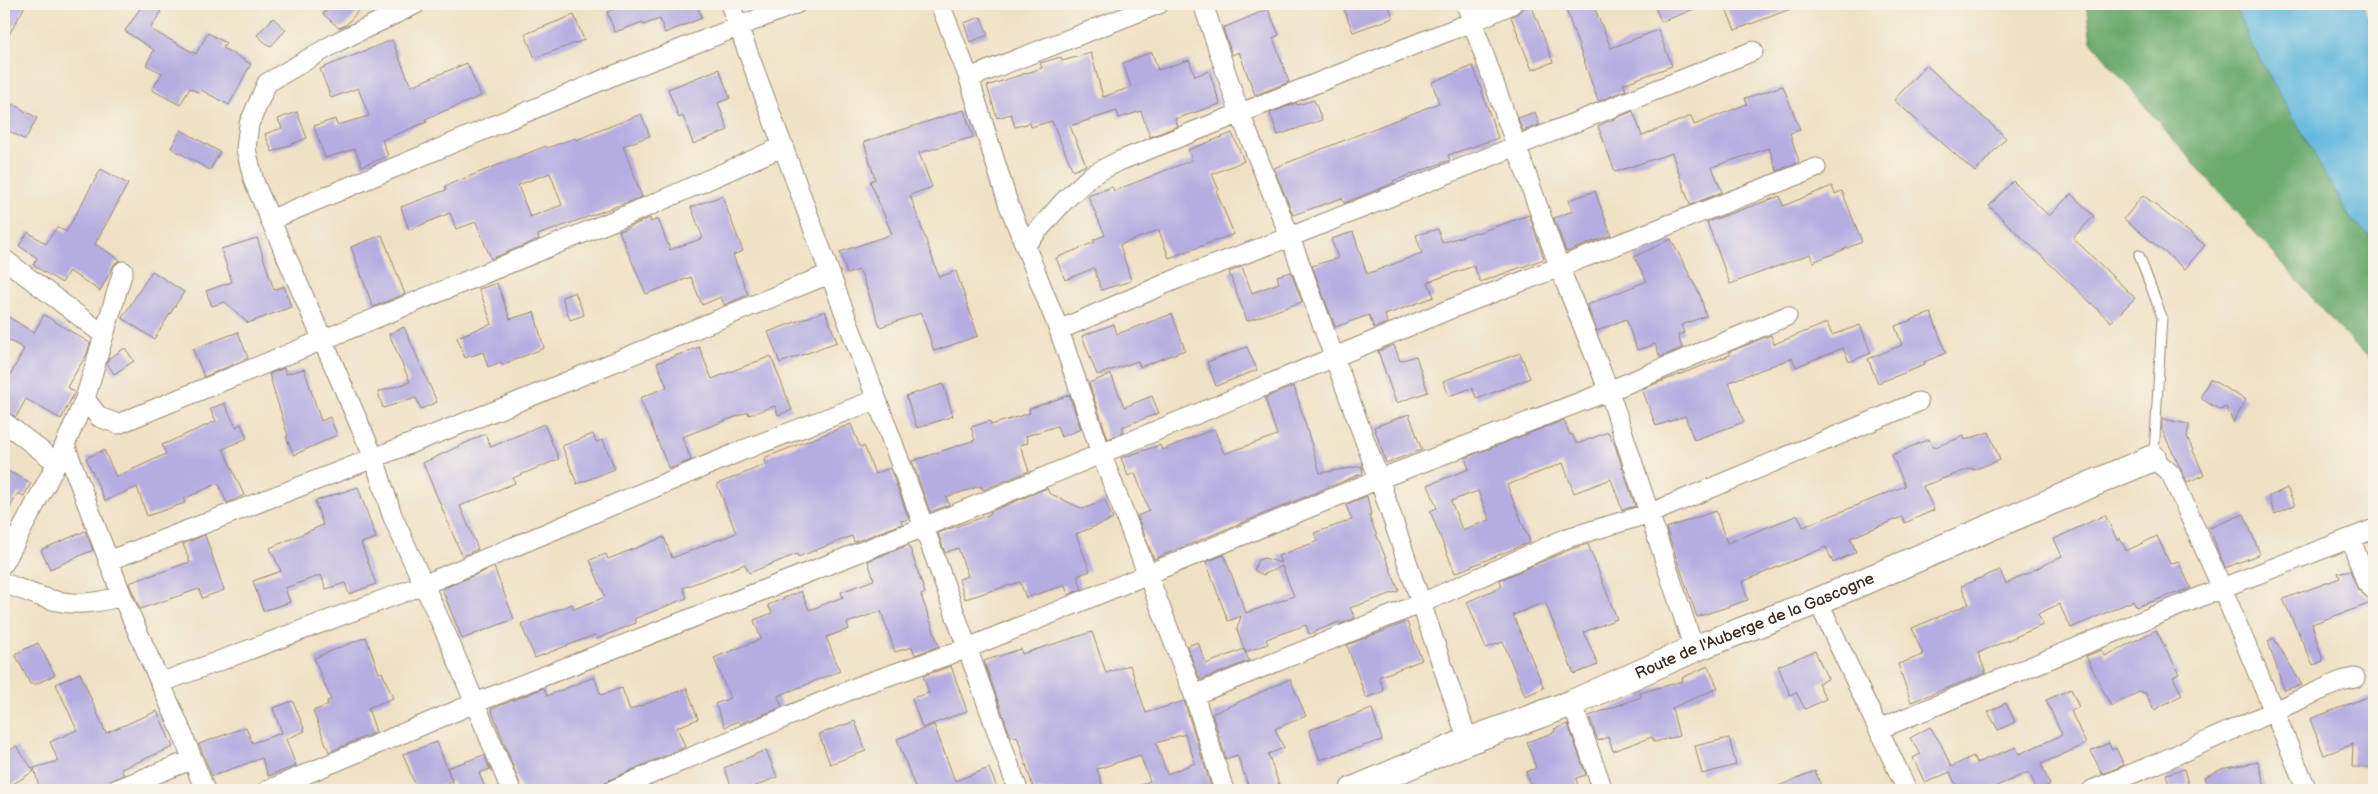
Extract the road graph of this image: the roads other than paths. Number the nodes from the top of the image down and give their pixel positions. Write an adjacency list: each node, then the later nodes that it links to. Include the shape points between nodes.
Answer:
1 (416, 4): 17 (street, via 339,41 267,83 249,124 246,148 254,182)
2 (730, 4): 10 (street)
3 (796, 4): 10 (street)
4 (940, 4): 12 (street)
5 (1159, 4): 12 (street)
6 (1203, 4): 13 (street)
7 (1466, 4): 9 (street)
8 (1512, 4): 9 (street)
9 (1472, 22): 13 (street); 15 (street)
10 (736, 26): 14 (street); 17 (street)
11 (1752, 51): 15 (street)
12 (969, 78): 19 (street, via 1008,203)
13 (1240, 114): 18 (street); 19 (street, via 1118,161 1092,175)
14 (784, 146): 24 (street); 28 (street, via 649,206)
15 (1514, 146): 18 (street); 22 (street)
16 (1816, 168): 22 (street)
17 (270, 220): 28 (street)
18 (1290, 237): 26 (street, via 1179,278); 29 (street)
19 (1026, 244): 26 (street)
20 (2139, 255): 38 (lane, via 2162,318)
21 (4, 259): 27 (street)
22 (1560, 268): 29 (street); 30 (street)
23 (123, 271): 27 (street)
24 (829, 274): 32 (street); 37 (street)
25 (1787, 316): 30 (street)
26 (1059, 330): 36 (street)
27 (104, 335): 31 (street)
28 (324, 340): 31 (street, via 118,424 99,417); 37 (street)
29 (1335, 357): 36 (street); 40 (street)
30 (1609, 391): 40 (street); 41 (street)
31 (85, 399): 35 (street)
32 (875, 400): 42 (street); 49 (street, via 746,450)
33 (1918, 402): 41 (street)
34 (4, 422): 39 (street)
35 (66, 445): 39 (street); 45 (street)
36 (1101, 453): 42 (street); 47 (street)
37 (374, 458): 45 (street); 49 (street, via 392,515)
38 (2154, 458): 50 (street, via 2171,474); 53 (street, Route de l'Auberge de la Gascogne)
39 (57, 463): 46 (street)
40 (1379, 479): 47 (street); 54 (street)
41 (1651, 513): 54 (street, via 1567,538); 56 (street)
42 (924, 527): 55 (street); 60 (street)
43 (2374, 529): 44 (street)
44 (2351, 539): 50 (street); 51 (street, via 2366,582)
45 (108, 561): 52 (street)
46 (4, 562)
47 (1149, 575): 55 (street); 59 (street)
48 (4, 583): 52 (street, via 72,605 97,604)
49 (423, 585): 58 (street); 60 (street)
50 (2222, 588): 62 (street); 63 (street)
51 (2374, 590)
52 (122, 596): 58 (street)
53 (1818, 601): 56 (street, Route de l'Auberge de la Gascogne); 63 (street)
54 (1422, 604): 59 (street); 64 (street)
55 (968, 648): 71 (street, via 862,685); 72 (street)
56 (1694, 649): 61 (street, Route de l'Auberge de la Gascogne)
57 (2355, 678): 62 (street, via 2341,681)
58 (160, 683): 65 (street)
59 (1194, 695): 73 (street)
60 (475, 702): 69 (street); 70 (street)
61 (1572, 703): 64 (street, Route de l'Auberge de la Gascogne); 75 (street)
62 (2273, 712): 77 (street); 78 (street)
63 (1879, 729): 76 (street)
64 (1468, 741): 66 (street, Route de l'Auberge de la Gascogne)
65 (192, 760): 67 (street); 68 (street)
66 (1392, 783): 74 (street, Route de l'Auberge de la Gascogne)
67 (115, 790)
68 (205, 790)
69 (268, 790)
70 (511, 790)
71 (613, 790)
72 (1018, 790)
73 (1224, 790)
74 (1353, 790)
75 (1603, 790)
76 (1907, 790)
77 (2092, 790)
78 (2307, 790)

